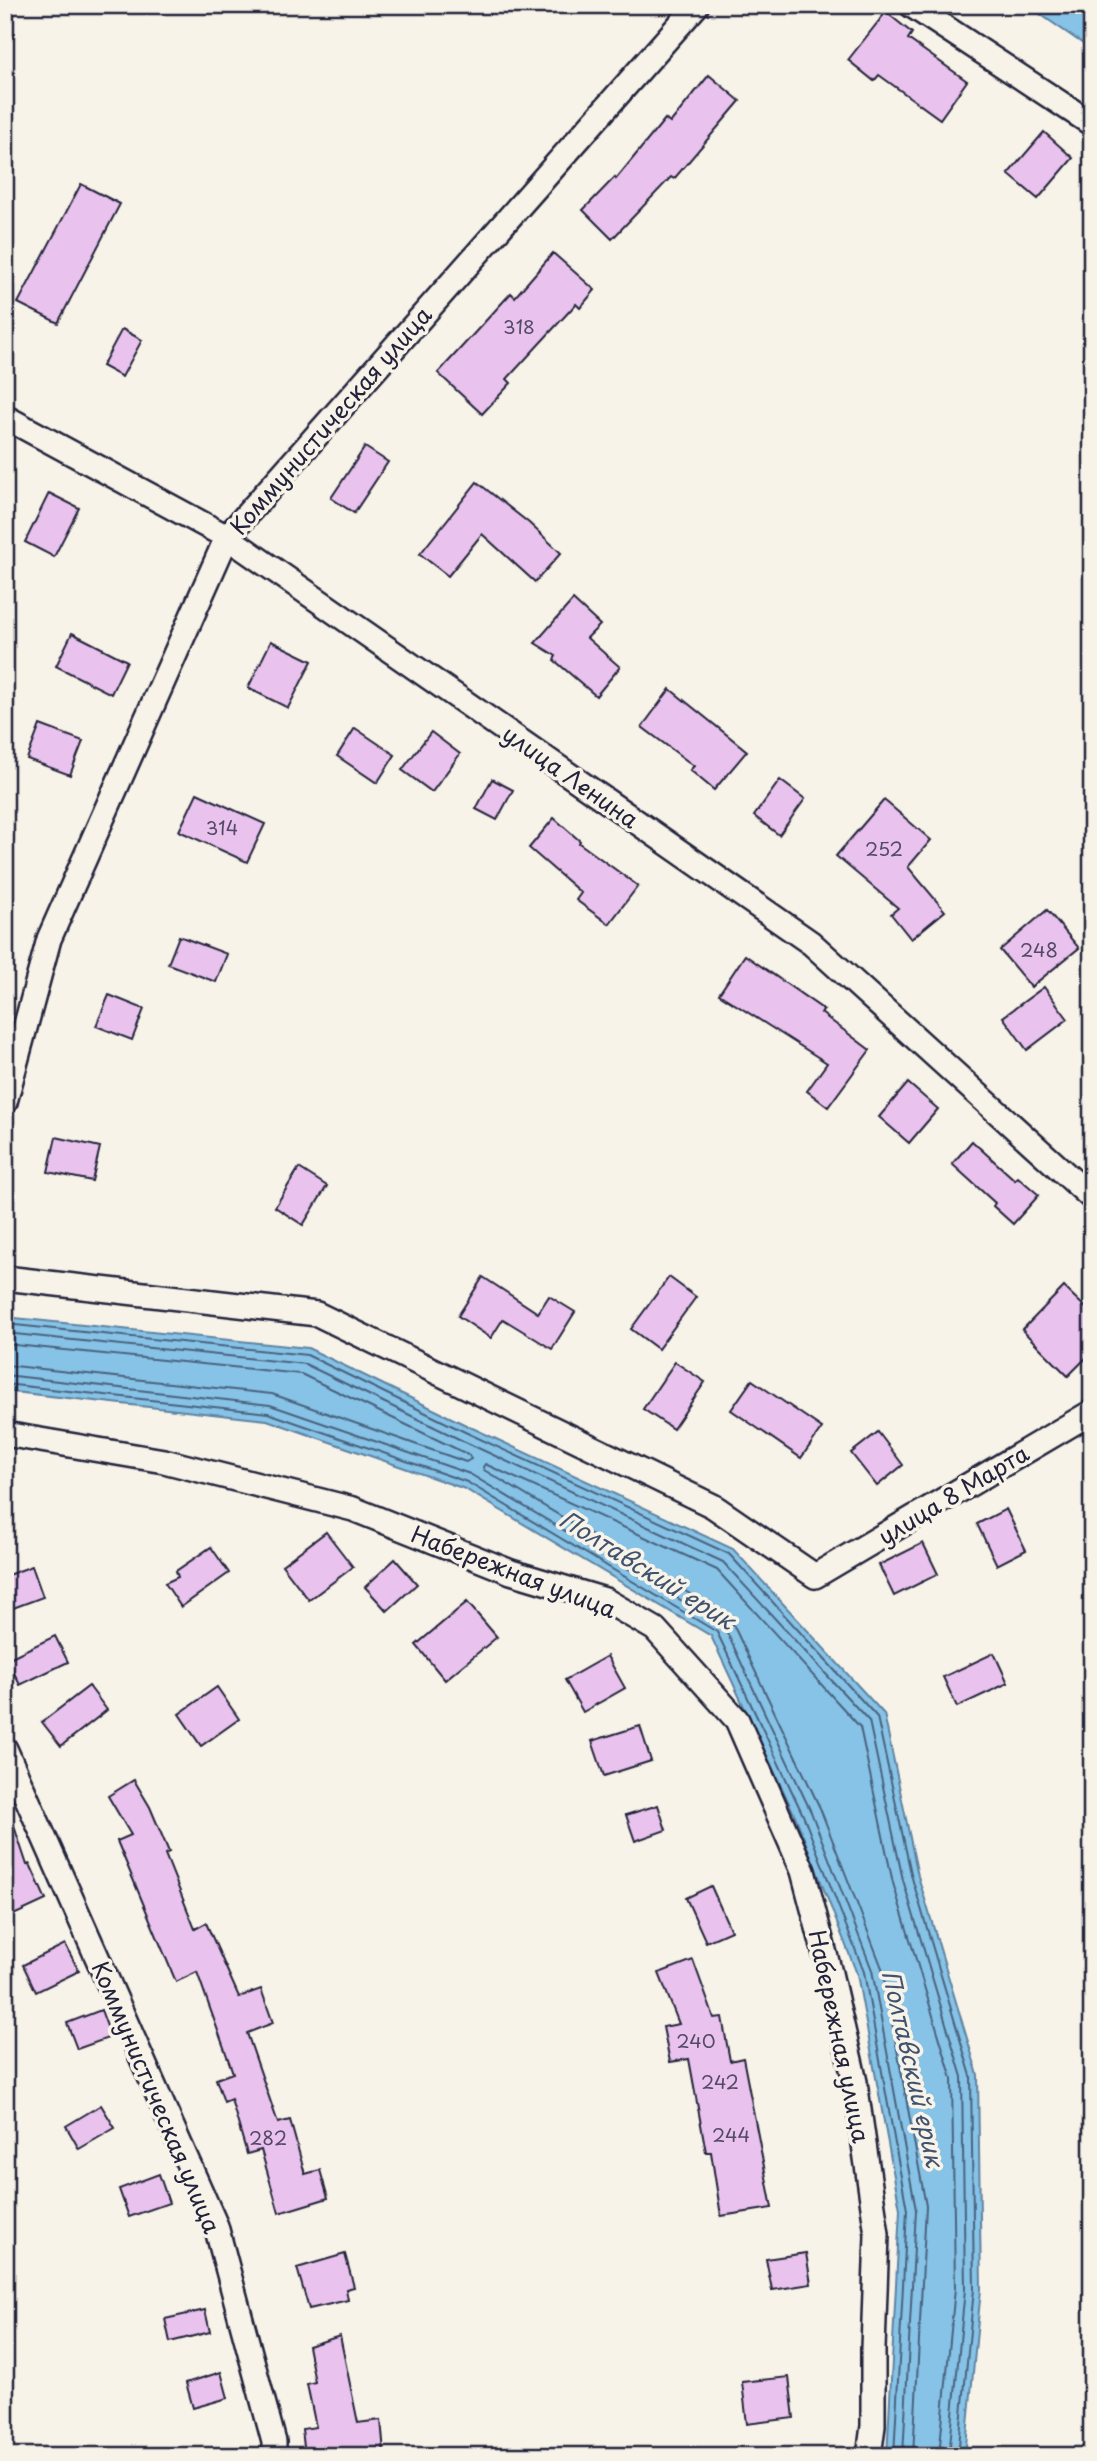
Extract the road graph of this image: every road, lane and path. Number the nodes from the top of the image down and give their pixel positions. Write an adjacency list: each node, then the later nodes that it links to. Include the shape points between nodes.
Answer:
1 (697, 5): 5 (street, Коммунистическая улица)
2 (911, 5): 3 (street)
3 (1092, 124)
4 (5, 417): 5 (street, улица Ленина)
5 (226, 537): 6 (street, Коммунистическая улица, via 49,939); 7 (street, улица Ленина, via 811,943)
6 (5, 1102)
7 (1092, 1198)
8 (5, 1278): 9 (street, улица 8 Марта, via 317,1314 713,1506 815,1576)
9 (1092, 1412)
10 (5, 1434): 13 (street, Набережная улица, via 164,1461 353,1509 512,1572 606,1600 655,1629 737,1720 803,1871 855,2082 877,2234)
11 (5, 1749): 12 (street, Коммунистическая улица, via 216,2226)
12 (274, 2456)
13 (869, 2456)

